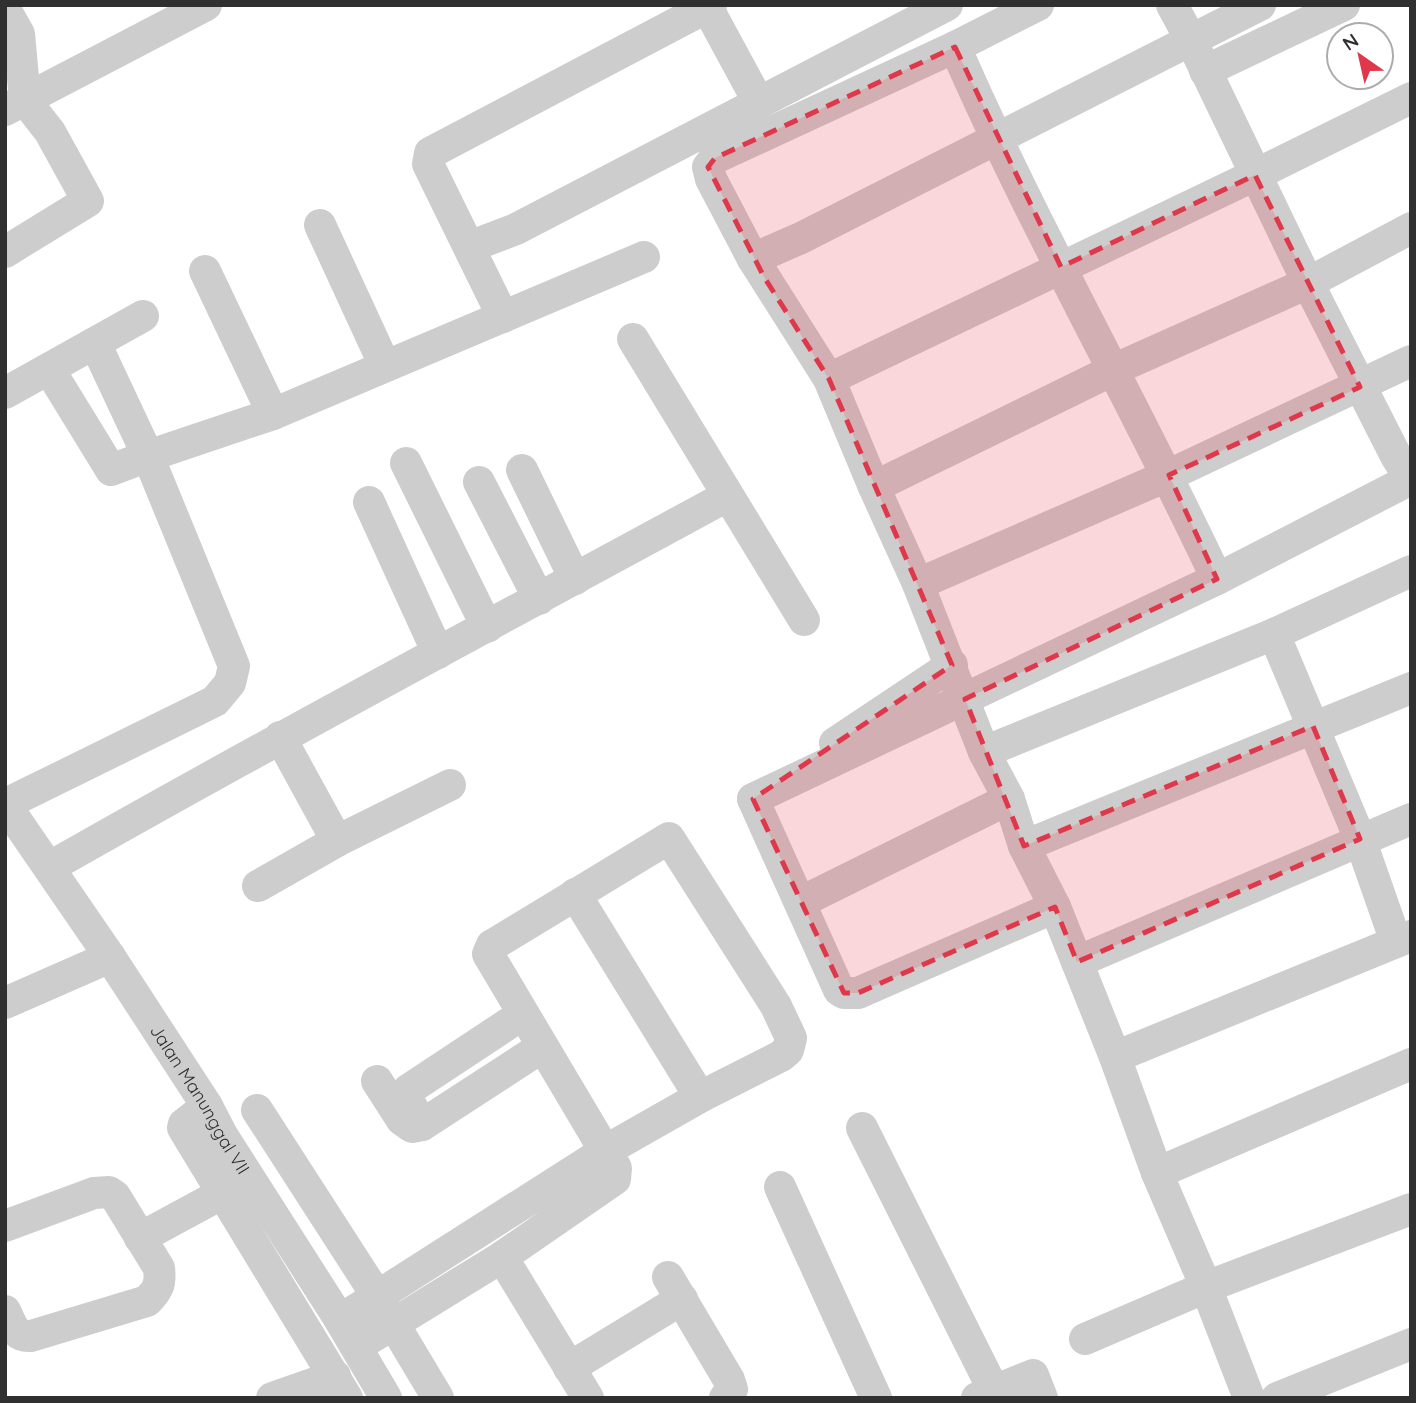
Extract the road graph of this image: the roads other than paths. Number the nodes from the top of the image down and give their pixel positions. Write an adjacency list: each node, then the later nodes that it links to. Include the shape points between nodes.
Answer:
1 (206, 5): 14 (street)
2 (947, 5): 13 (street)
3 (1038, 5): 10 (street)
4 (1172, 5): 9 (street)
5 (1260, 5): 9 (street)
6 (1343, 5): 11 (street)
7 (709, 6): 13 (street); 19 (street, via 430,153 428,164)
8 (5, 9): 14 (street, via 19,34)
9 (1191, 40): 11 (street); 15 (street)
10 (955, 47): 15 (street); 22 (street, via 715,158 708,167 711,179)
11 (1205, 71): 16 (street)
12 (1411, 98): 16 (street)
13 (759, 103): 19 (street, via 516,229)
14 (15, 105): 20 (street, via 50,132 88,201)
15 (995, 138): 22 (street); 23 (street)
16 (1255, 175): 23 (street); 25 (street)
17 (320, 225): 31 (street)
18 (1411, 228): 25 (street)
19 (469, 247): 27 (street)
20 (5, 252)
21 (645, 257): 27 (street)
22 (753, 259): 34 (street)
23 (1061, 267): 33 (street); 34 (street)
24 (205, 271): 37 (street)
25 (1308, 283): 33 (street); 35 (street)
26 (143, 316): 29 (street)
27 (503, 317): 31 (street)
28 (633, 339): 45 (street)
29 (95, 343): 32 (street); 38 (street)
30 (1411, 361): 35 (street)
31 (385, 366): 37 (street)
32 (49, 369): 36 (street); 38 (street, via 111,470)
33 (1115, 369): 41 (street); 44 (street)
34 (829, 379): 44 (street)
35 (1360, 387): 41 (street); 42 (street)
36 (5, 393)
37 (273, 414): 38 (street)
38 (148, 456): 65 (street, via 234,666 230,683 215,701)
39 (406, 463): 53 (street)
40 (522, 470): 48 (street)
41 (1169, 475): 49 (street); 50 (street)
42 (1410, 479): 49 (street)
43 (479, 482): 51 (street)
44 (874, 487): 50 (street)
45 (727, 496): 48 (street); 52 (street)
46 (369, 502): 55 (street)
47 (1411, 571): 54 (street)
48 (575, 579): 51 (street)
49 (1217, 579): 58 (street)
50 (918, 584): 56 (street)
51 (539, 599): 53 (street)
52 (804, 620)
53 (487, 627): 55 (street)
54 (1274, 634): 59 (street); 61 (street)
55 (439, 653): 60 (street)
56 (952, 665): 58 (street); 63 (street)
57 (1411, 688): 59 (street)
58 (965, 699): 61 (street); 63 (street)
59 (1313, 726): 67 (street); 70 (street)
60 (280, 737): 68 (street); 71 (street)
61 (985, 752): 64 (street)
62 (450, 785): 68 (street)
63 (753, 799): 74 (street)
64 (1009, 799): 70 (street); 74 (street)
65 (5, 804): 69 (street, Jalan Manunggal VII)
66 (1411, 819): 67 (street)
67 (1360, 839): 76 (street); 78 (street)
68 (337, 841): 72 (street)
69 (16, 843): 71 (street, Jalan Manunggal VII)
70 (1024, 846): 75 (street)
71 (50, 867): 77 (street, Jalan Manunggal VII)
72 (258, 886)
73 (575, 894): 80 (street, via 489,949); 85 (street); 85 (street, via 669,838 776,1006 791,1038 788,1050)
74 (801, 902): 75 (street, via 839,990 853,994)
75 (1055, 907): 78 (street)
76 (1404, 939): 82 (street)
77 (110, 957): 79 (street); 86 (street, Jalan Manunggal VII)
78 (1077, 961): 82 (street)
79 (5, 1003)
80 (523, 1014): 81 (street); 88 (street, via 408,1090 405,1095)
81 (542, 1047): 88 (street); 90 (street)
82 (1115, 1057): 91 (street)
83 (1411, 1064): 91 (street)
84 (377, 1081): 88 (street, via 402,1120 412,1127)
85 (699, 1097): 90 (street)
86 (207, 1107): 93 (street, via 183,1128); 101 (street, Jalan Manunggal VII)
87 (257, 1110): 99 (street)
88 (422, 1125)
89 (862, 1128): 108 (street)
90 (605, 1152): 97 (street, via 616,1168 611,1182); 99 (street)
91 (1157, 1173): 98 (street)
92 (780, 1188): 114 (street)
93 (223, 1193): 96 (street); 107 (street)
94 (1411, 1209): 98 (street)
95 (5, 1226): 96 (street, via 94,1193 109,1192)
96 (140, 1238): 100 (street, via 159,1268 158,1291 147,1301 31,1336 16,1333)
97 (502, 1257): 102 (street); 106 (street)
98 (1206, 1287): 103 (street); 116 (street)
99 (377, 1296): 101 (street); 102 (street)
100 (5, 1311)
101 (340, 1320): 105 (street, Jalan Manunggal VII)
102 (394, 1325): 105 (street); 111 (street)
103 (1085, 1339)
104 (1411, 1344): 117 (street)
105 (356, 1347): 110 (street, Jalan Manunggal VII)
106 (569, 1368): 112 (street); 113 (street, via 675,1288 729,1380 732,1389)
107 (341, 1387): 109 (street)
108 (986, 1394): 115 (street, via 1032,1375)
109 (272, 1398)
110 (386, 1398)
111 (438, 1398)
112 (588, 1398)
113 (726, 1398)
114 (876, 1398)
115 (1042, 1398)
116 (1250, 1398)
117 (1277, 1398)

